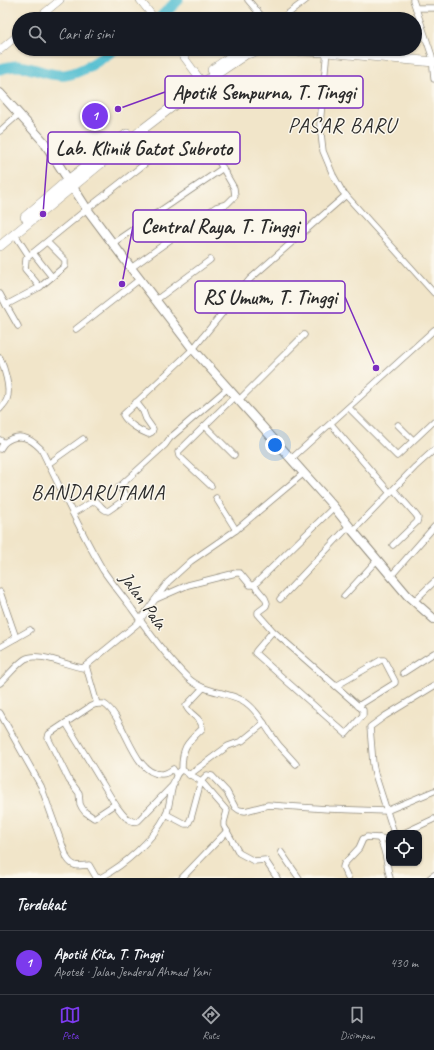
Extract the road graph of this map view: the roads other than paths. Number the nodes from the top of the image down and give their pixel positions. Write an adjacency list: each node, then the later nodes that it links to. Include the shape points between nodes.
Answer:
1 (60, 0): 8 (street)
2 (140, 0): 9 (street)
3 (248, 0): 10 (street)
4 (306, 0): 11 (street)
5 (413, 0): 6 (street)
6 (416, 8): 7 (street); 12 (street)
7 (434, 8)
8 (45, 12)
9 (149, 12)
10 (258, 12)
11 (290, 12)
12 (417, 12)
13 (422, 26): 22 (street)
14 (12, 40): 15 (street)
15 (0, 50)
16 (183, 56): 24 (street)
17 (232, 56): 24 (main road)
18 (243, 56): 24 (main road)
19 (326, 56): 32 (street, via 320,124 323,151 333,175)
20 (398, 56): 22 (main road)
21 (407, 56): 22 (main road)
22 (433, 59): 23 (street)
23 (434, 79)
24 (201, 81): 27 (main road); 31 (main road)
25 (0, 93): 26 (main road)
26 (20, 114): 28 (street); 31 (main road, via 44,142)
27 (143, 130): 29 (street); 31 (main road)
28 (0, 131)
29 (160, 152): 30 (street, via 194,137 214,153); 33 (street)
30 (223, 168): 37 (street); 41 (street, via 234,188 235,196 227,204 216,207)
31 (70, 183): 33 (main road); 34 (main road); 35 (main road)
32 (346, 195): 45 (street); 53 (street, via 250,278)
33 (86, 208): 36 (street); 37 (main road)
34 (14, 233): 38 (main road); 39 (street)
35 (0, 239)
36 (47, 242): 39 (street); 42 (street, via 65,260 63,268)
37 (113, 243): 41 (main road)
38 (0, 246)
39 (31, 255): 42 (street); 44 (street, via 26,259 25,269)
40 (210, 260): 47 (street)
41 (130, 268): 43 (main road)
42 (52, 276): 44 (street)
43 (140, 279): 47 (main road); 50 (street)
44 (40, 287): 48 (street)
45 (434, 293)
46 (0, 294): 48 (street)
47 (156, 300): 53 (main road)
48 (6, 306): 49 (street)
49 (18, 326)
50 (76, 329)
51 (434, 330): 58 (street)
52 (304, 335): 56 (street)
53 (193, 349): 55 (main road); 57 (street)
54 (0, 358): 59 (street, via 8,392 7,400)
55 (228, 388): 56 (main road); 77 (street, via 119,487 128,497 108,511 99,503 92,501)
56 (237, 398): 63 (street); 70 (main road)
57 (136, 402): 57 (street, via 123,416 148,434 153,429)
58 (349, 408): 61 (street); 65 (street, via 397,456)
59 (0, 409)
60 (434, 421): 65 (street)
61 (331, 424): 70 (street); 74 (street)
62 (398, 425): 65 (street)
63 (205, 426): 69 (street); 73 (street, via 178,452)
64 (83, 439): 71 (street)
65 (413, 440)
66 (2, 441): 67 (street); 71 (street, Jalan Pala, via 17,436 31,440 40,449)
67 (0, 449)
68 (434, 450): 74 (street)
69 (234, 455)
70 (292, 459): 72 (main road)
71 (48, 464): 77 (street, Jalan Pala)
72 (304, 473): 76 (main road); 80 (street)
73 (211, 486)
74 (392, 492): 79 (street); 81 (street, via 418,520)
75 (216, 498): 80 (street)
76 (334, 507): 79 (main road); 85 (street)
77 (73, 513): 92 (street, Jalan Pala, via 104,571)
78 (434, 527): 83 (street)
79 (351, 529): 82 (main road); 89 (street)
80 (236, 530): 88 (street, via 191,561 168,582)
81 (393, 545)
82 (377, 560): 83 (main road); 87 (street)
83 (391, 576): 90 (main road)
84 (434, 582): 90 (street)
85 (254, 585): 88 (street, via 250,585 240,573 236,573 188,585); 94 (street, via 267,603 258,614)
86 (0, 592): 95 (street)
87 (344, 596)
88 (156, 598): 92 (street)
89 (280, 599)
90 (414, 601): 91 (main road)
91 (434, 619)
92 (140, 620): 98 (street); 103 (street, Jalan Pala, via 174,664)
93 (30, 630): 95 (street)
94 (273, 631): 101 (street); 105 (street, via 255,653 345,734 363,715 363,710)
95 (16, 638): 96 (street)
96 (0, 648)
97 (434, 653): 99 (street)
98 (86, 666): 100 (street, via 74,667 34,656 26,659); 104 (street)
99 (403, 673)
100 (0, 683)
101 (336, 686): 105 (street); 105 (street, via 384,660 395,683)
102 (434, 686): 117 (street, via 370,726 373,764)
103 (203, 688): 108 (street, Jalan Pala, via 242,700); 110 (street, via 186,706 203,725 185,747)
104 (97, 704): 107 (street); 111 (street, via 104,704 117,718 137,758 143,764 158,774 173,769)
105 (358, 706)
106 (0, 712): 118 (street, via 41,786 67,858 74,866 89,865 96,877 100,878 114,870 142,846)
107 (66, 723): 116 (street); 116 (street, via 49,734 48,738 69,780 79,793 82,808 94,818)
108 (264, 723): 109 (street, Jalan Pala); 112 (street, via 242,741 228,746)
109 (296, 764)
110 (182, 770): 111 (street); 112 (street)
111 (176, 774): 114 (street)
112 (190, 775): 113 (street)
113 (201, 781): 117 (street, via 207,775 212,776 228,792 238,810 245,811 268,805); 118 (street, via 188,824); 122 (street, via 227,811 224,826)
114 (174, 784): 116 (street, via 138,821 130,821); 118 (street)
115 (434, 791): 117 (street)
116 (115, 804)
117 (386, 811): 120 (street)
118 (166, 814)
119 (434, 819): 121 (street)
120 (393, 830)
121 (410, 830)
122 (227, 831): 127 (street); 128 (street, via 240,853 254,861 265,860)
123 (379, 838): 124 (street); 130 (street, via 363,839 359,848 344,864); 131 (street, via 386,853)
124 (386, 839)
125 (282, 852): 129 (street)
126 (434, 875): 132 (street)
127 (182, 878)
128 (277, 878)
129 (299, 878)
130 (348, 878)
131 (390, 878)
132 (430, 878)

